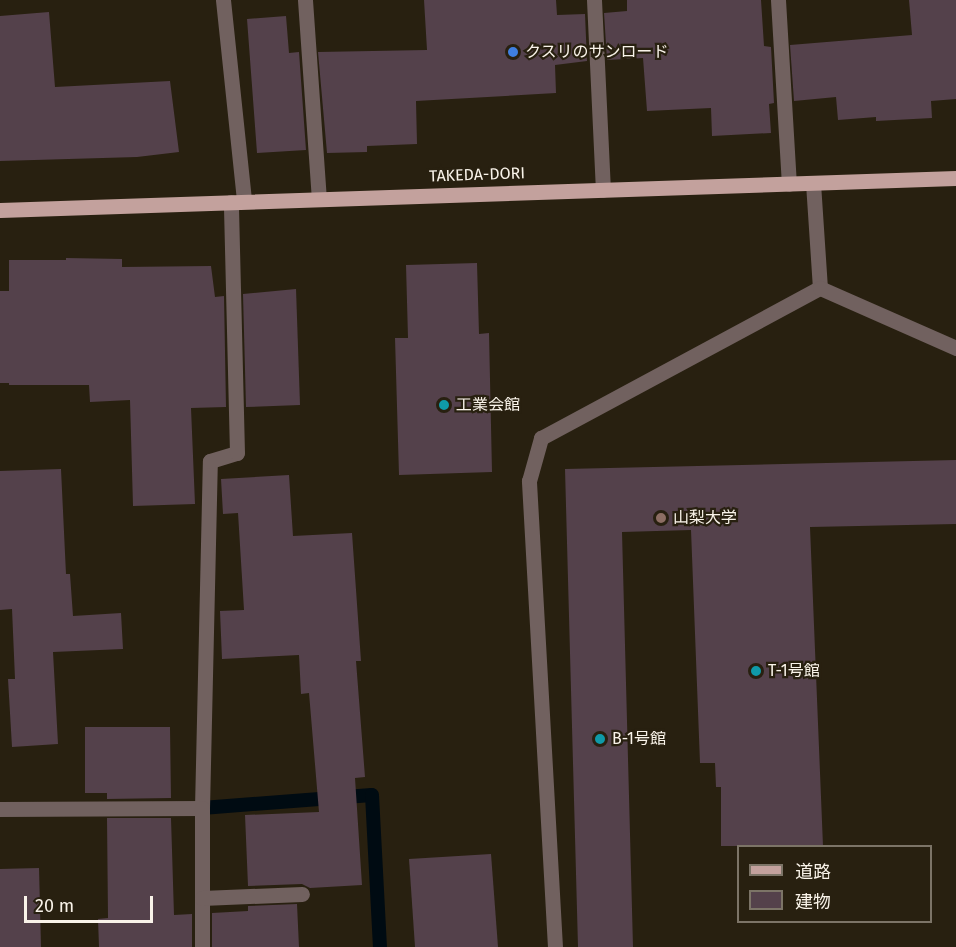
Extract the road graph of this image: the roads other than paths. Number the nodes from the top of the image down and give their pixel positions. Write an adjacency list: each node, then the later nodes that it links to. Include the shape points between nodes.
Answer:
1 (223, 0): 10 (lane)
2 (305, 0): 9 (lane)
3 (594, 0): 8 (lane)
4 (778, 0): 7 (lane)
5 (956, 178): 6 (main road, TAKEDA-DORI)
6 (813, 183): 7 (main road, TAKEDA-DORI); 12 (lane)
7 (789, 184): 8 (main road, TAKEDA-DORI)
8 (603, 189): 9 (main road, TAKEDA-DORI)
9 (320, 198): 10 (main road, TAKEDA-DORI)
10 (238, 201): 11 (main road, TAKEDA-DORI); 14 (lane, via 237,453 210,460)
11 (0, 210)
12 (820, 288): 13 (lane); 19 (lane, via 541,438 529,481)
13 (956, 348)
14 (202, 808): 15 (lane); 17 (lane)
15 (0, 809)
16 (302, 894): 17 (lane)
17 (202, 898): 18 (lane)
18 (202, 947)
19 (555, 947)

